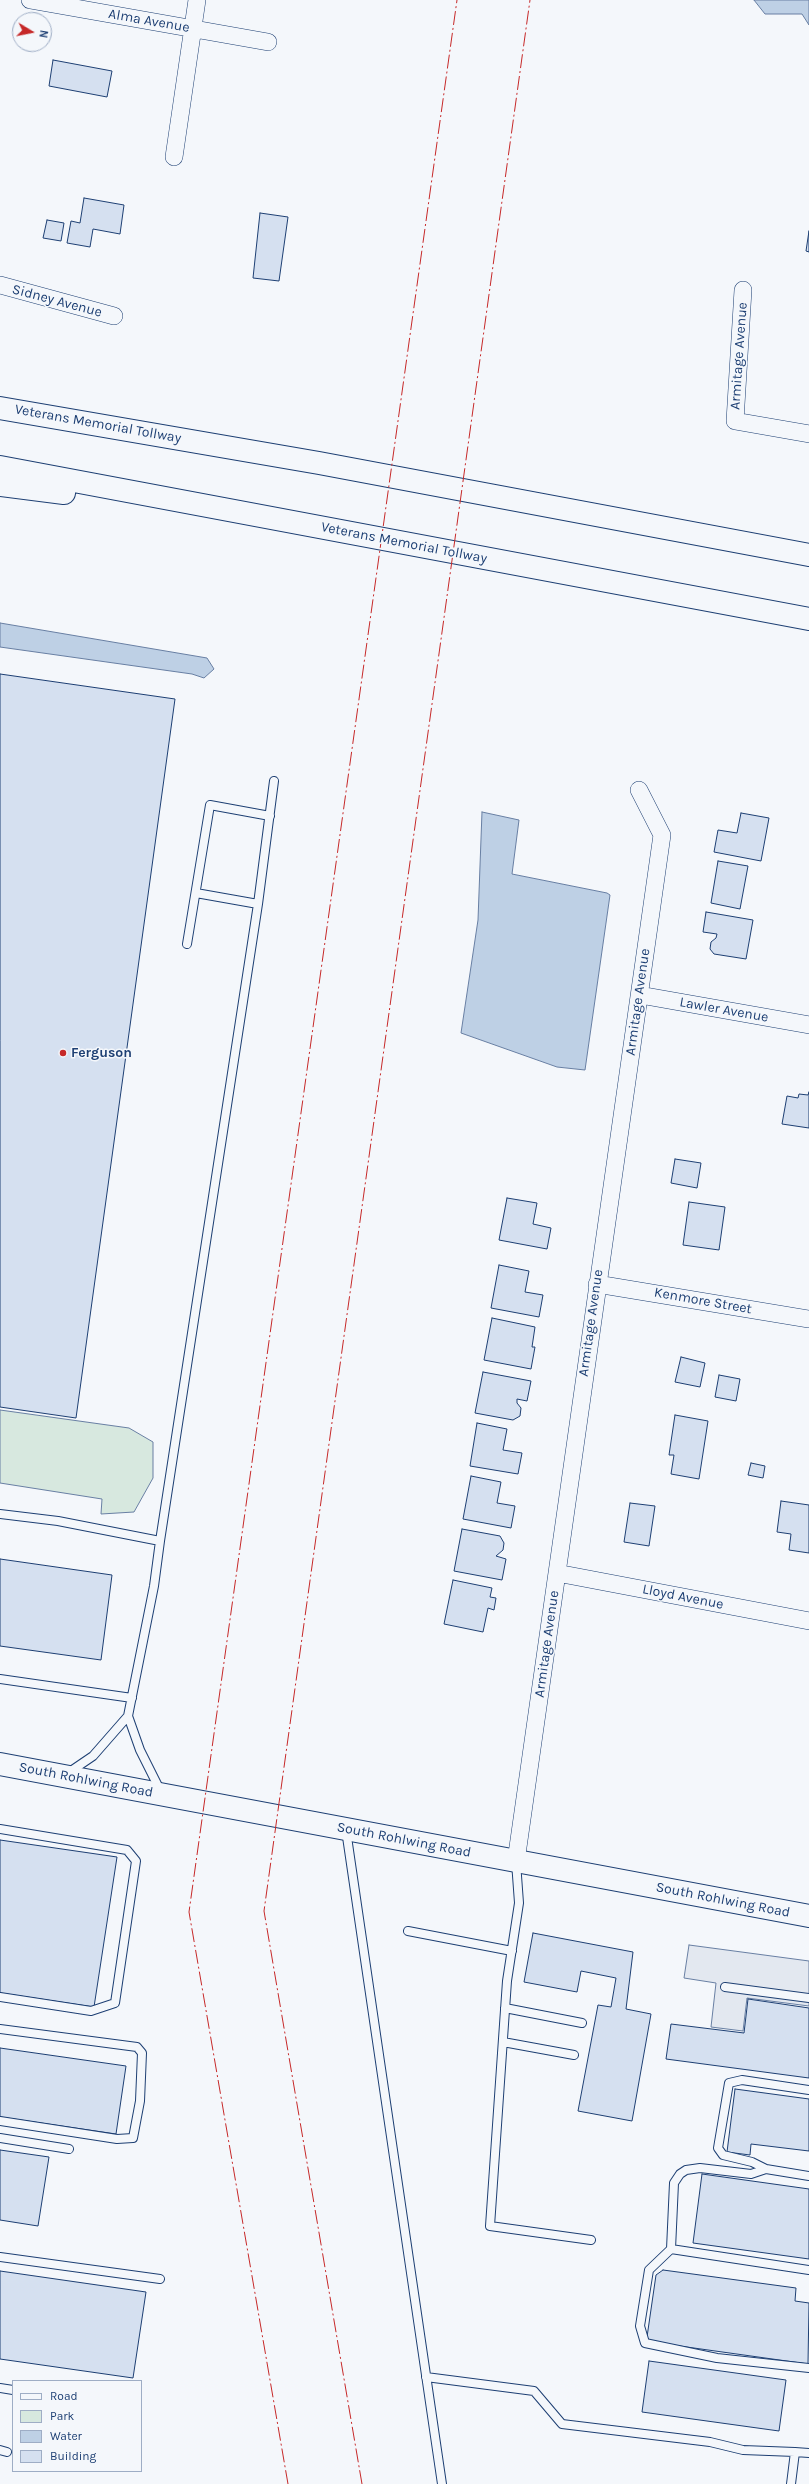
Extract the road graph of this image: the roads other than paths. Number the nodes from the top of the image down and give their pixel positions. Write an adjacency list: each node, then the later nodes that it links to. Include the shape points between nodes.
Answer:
1 (30, 0): 3 (street, Alma Avenue)
2 (197, 0): 3 (street)
3 (193, 29): 4 (street, Alma Avenue); 5 (street)
4 (268, 42)
5 (174, 156)
6 (0, 285): 8 (street, Sidney Avenue)
7 (743, 290): 10 (street, Armitage Avenue, via 735,421)
8 (114, 316)
9 (0, 408): 14 (main road, Veterans Memorial Tollway, via 325,464)
10 (809, 434)
11 (0, 467): 13 (main road, Veterans Memorial Tollway)
12 (0, 485): 13 (main road)
13 (246, 513): 15 (main road, Veterans Memorial Tollway)
14 (809, 555)
15 (809, 618)
16 (274, 781): 18 (lane)
17 (639, 790): 22 (street, Armitage Avenue, via 662,835)
18 (270, 816): 19 (lane, via 210,805); 20 (lane)
19 (196, 893): 20 (lane); 21 (lane)
20 (258, 904): 27 (lane)
21 (187, 944)
22 (640, 995): 23 (street, Lawler Avenue); 24 (street, Armitage Avenue)
23 (809, 1025)
24 (597, 1284): 25 (street, Kenmore Street); 28 (street, Armitage Avenue)
25 (809, 1319)
26 (0, 1514): 27 (lane)
27 (160, 1541): 31 (lane)
28 (557, 1573): 29 (street, Lloyd Avenue); 38 (street, Armitage Avenue)
29 (809, 1621)
30 (0, 1679): 31 (lane)
31 (132, 1698): 32 (lane)
32 (128, 1716): 34 (lane, via 93,1756); 35 (lane, via 140,1750)
33 (0, 1764): 34 (main road, South Rohlwing Road)
34 (63, 1776): 35 (main road, South Rohlwing Road)
35 (162, 1795): 37 (main road, South Rohlwing Road)
36 (0, 1829): 43 (lane, via 127,1850 136,1861 115,2003 91,2012)
37 (346, 1829): 38 (main road, South Rohlwing Road); 62 (lane)
38 (516, 1861): 39 (main road, South Rohlwing Road); 41 (lane, via 519,1903)
39 (809, 1916)
40 (408, 1931): 41 (lane)
41 (512, 1951): 45 (lane)
42 (725, 1987): 44 (lane)
43 (0, 1997)
44 (809, 1998)
45 (505, 2008): 46 (lane); 48 (lane)
46 (582, 2023)
47 (0, 2029): 51 (lane, via 137,2047 142,2053 140,2101 133,2138 117,2139)
48 (503, 2042): 49 (lane); 56 (lane, via 490,2226)
49 (574, 2055)
50 (809, 2090): 54 (lane, via 742,2080 728,2083 718,2148 722,2155 752,2162)
51 (0, 2121)
52 (0, 2138): 53 (lane)
53 (69, 2149)
54 (766, 2169): 55 (lane); 57 (lane, via 752,2174 700,2168 686,2170 680,2174 674,2183)
55 (809, 2176)
56 (591, 2240)
57 (671, 2249): 59 (lane); 61 (lane, via 648,2270 640,2326 645,2343 717,2358)
58 (0, 2257): 60 (lane)
59 (809, 2270)
60 (160, 2279)
61 (809, 2368)
62 (426, 2377): 65 (lane, via 534,2391 562,2424 710,2442 743,2450); 67 (lane)
63 (0, 2388): 64 (lane)
64 (12, 2390)
65 (795, 2452): 66 (lane); 68 (lane)
66 (809, 2453)
67 (442, 2484)
68 (791, 2484)

